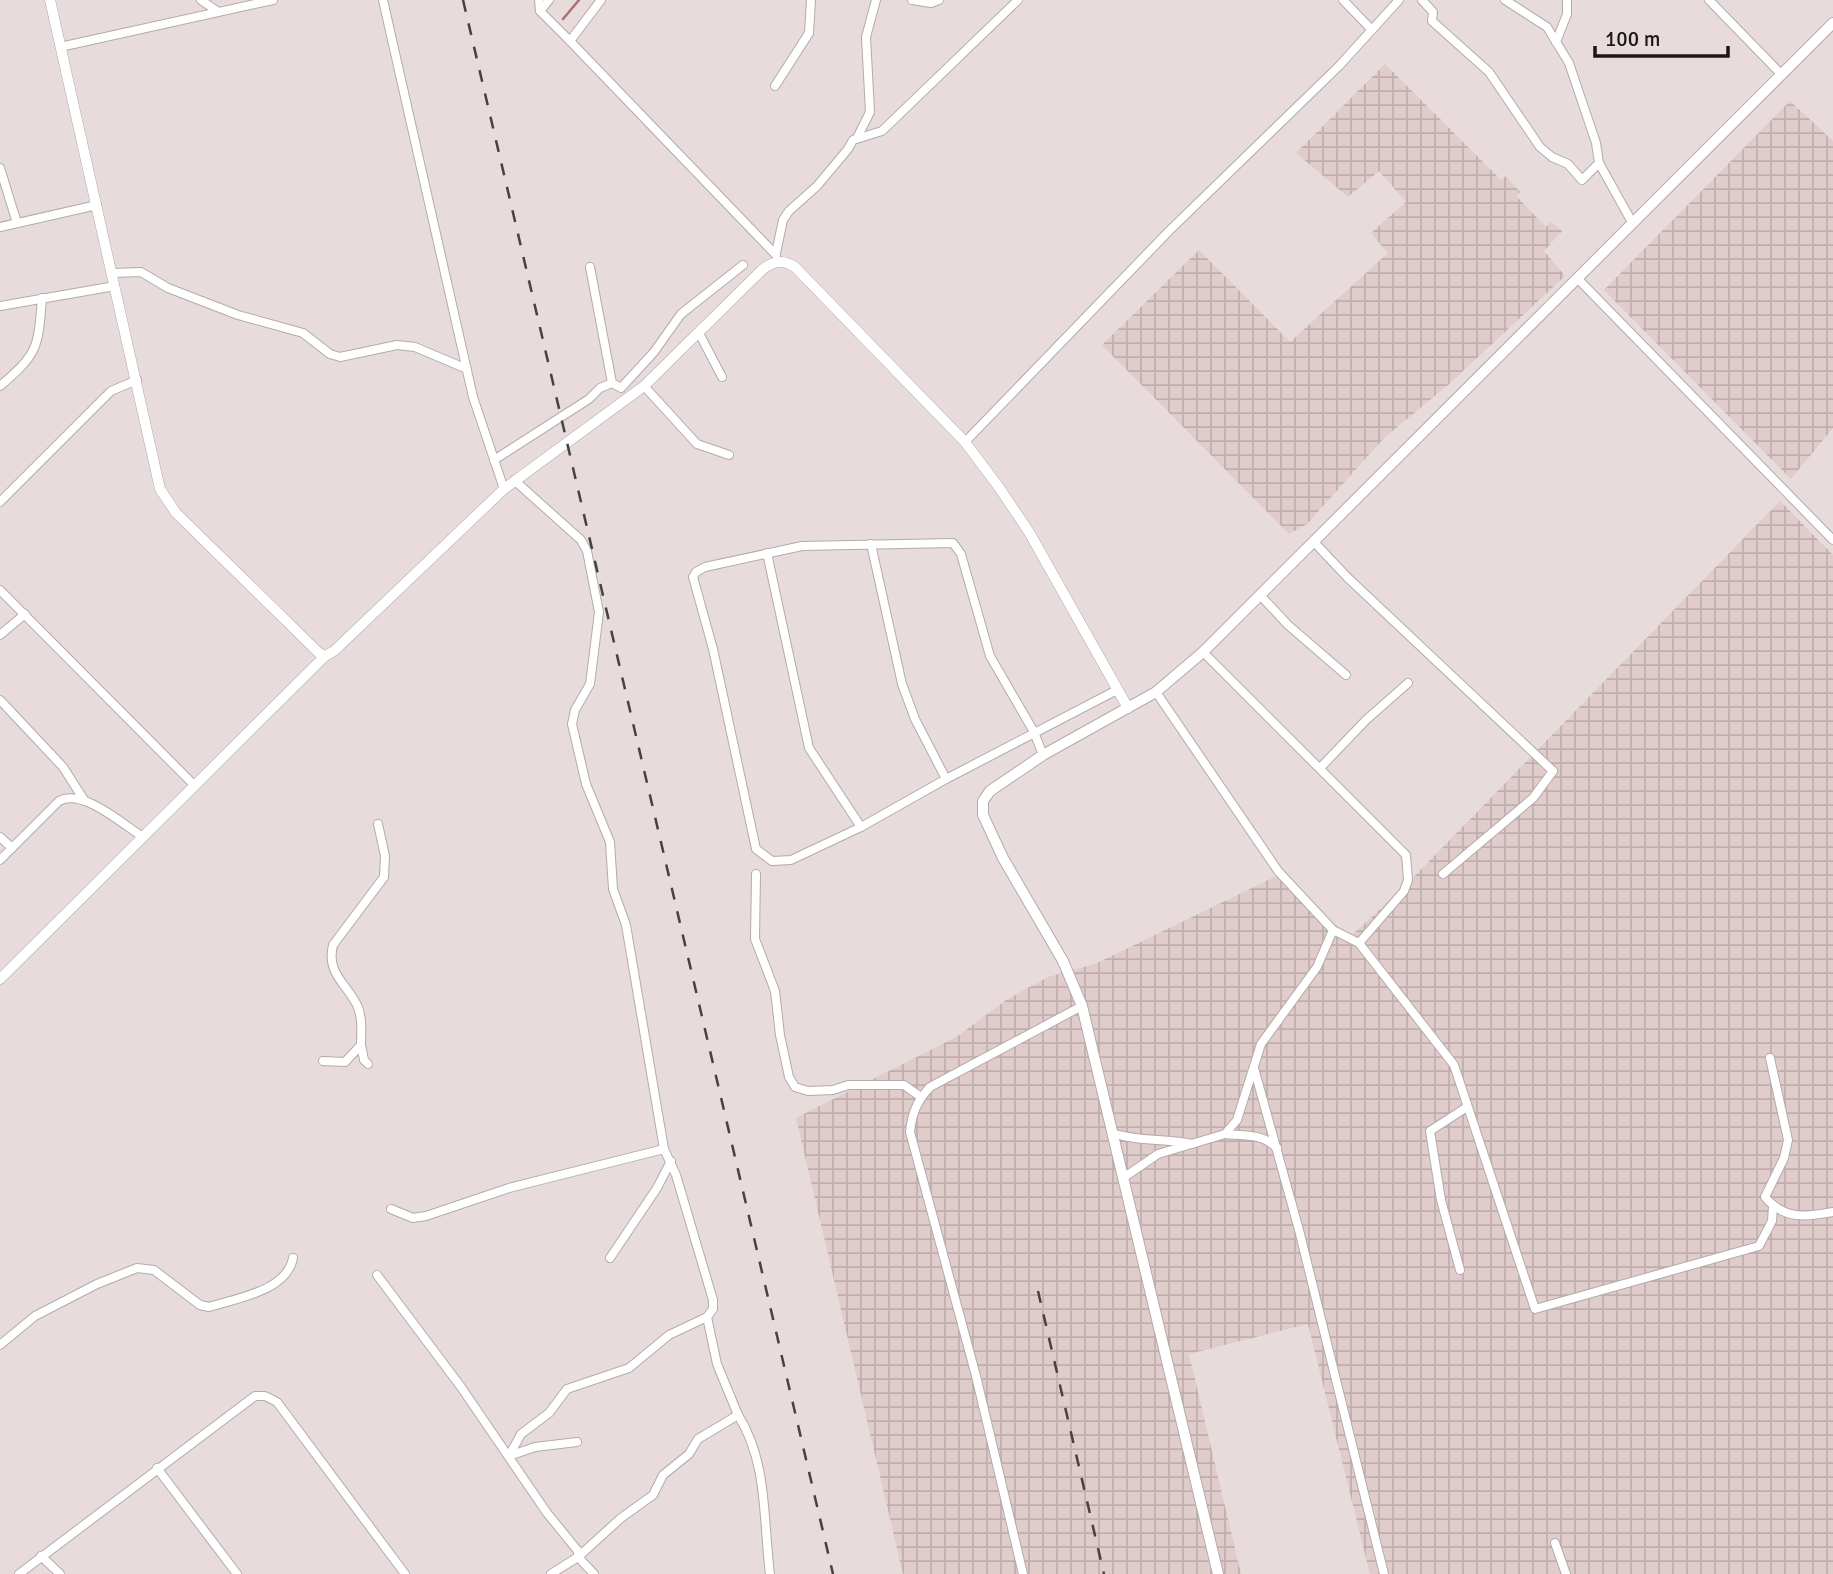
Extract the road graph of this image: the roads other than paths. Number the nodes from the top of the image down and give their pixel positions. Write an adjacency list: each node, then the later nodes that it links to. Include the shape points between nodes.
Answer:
1 (50, 0): 27 (street)
2 (201, 0): 21 (street)
3 (273, 0): 19 (street)
4 (383, 0): 46 (street)
5 (539, 0): 22 (street)
6 (549, 0): 22 (street)
7 (601, 0): 25 (street)
8 (811, 0): 29 (street, via 809,33)
9 (876, 0): 30 (street, via 866,37 870,112)
10 (912, 0): 11 (street)
11 (939, 0)
12 (1018, 0): 20 (street)
13 (1343, 0): 24 (street)
14 (1399, 0): 24 (street)
15 (1422, 0): 31 (street, via 1441,31 1489,72 1546,152 1568,164 1582,180)
16 (1504, 0): 26 (street, via 1546,27)
17 (1567, 0): 26 (street, via 1567,14)
18 (1709, 0): 28 (street)
19 (252, 2): 21 (street)
20 (1010, 3): 30 (street, via 882,131)
21 (217, 11): 27 (street)
22 (540, 11): 25 (street)
23 (1833, 23): 28 (main road)
24 (1372, 30): 52 (street)
25 (570, 41): 37 (street)
26 (1556, 42): 31 (street, via 1569,63)
27 (60, 47): 33 (street)
28 (1781, 74): 35 (main road)
29 (775, 86)
30 (857, 138): 37 (street, via 789,211)
31 (1599, 163): 35 (street)
32 (0, 168): 34 (street)
33 (97, 205): 34 (street); 40 (street)
34 (17, 223): 36 (street)
35 (1633, 223): 41 (main road)
36 (0, 227)
37 (776, 257): 45 (street); 52 (street, via 795,267)
38 (743, 265): 49 (street, via 681,314 621,388)
39 (590, 267): 49 (street)
40 (113, 273): 42 (street); 46 (street, via 141,272 168,288 238,315 303,333 340,357 397,345 415,347)
41 (1578, 279): 58 (street); 59 (main road)
42 (116, 286): 43 (street); 48 (street)
43 (42, 298): 44 (street); 50 (street, via 36,349)
44 (0, 306)
45 (699, 333): 47 (street); 51 (street)
46 (467, 369): 54 (street)
47 (722, 377)
48 (137, 380): 57 (street, via 111,391); 67 (street, via 157,480 170,506)
49 (612, 383): 54 (street)
50 (0, 386)
51 (644, 386): 53 (street, via 697,444); 55 (street)
52 (965, 442): 70 (street, via 1029,532)
53 (729, 454)
54 (494, 460): 56 (street)
55 (514, 480): 56 (street); 103 (street, via 581,540 587,551 599,612 590,684 572,724 586,784 610,842 613,889 626,925)
56 (504, 489): 67 (street)
57 (0, 502)
58 (1833, 540)
59 (1314, 542): 63 (main road); 87 (street, via 1553,771 1533,798)
60 (871, 544): 61 (street, via 802,546); 74 (street, via 953,543 961,554 990,656); 77 (street, via 902,684)
61 (767, 553): 81 (street, via 809,747); 81 (street, via 705,567 693,577 756,849 762,856 782,862)
62 (0, 590): 64 (street)
63 (1261, 595): 66 (main road); 68 (street)
64 (25, 614): 65 (street); 78 (street)
65 (0, 635)
66 (1203, 652): 71 (main road); 76 (street)
67 (325, 656): 78 (street)
68 (1346, 676)
69 (1408, 683): 76 (street)
70 (1117, 690): 73 (street); 74 (street)
71 (1156, 692): 73 (main road); 88 (street, via 1278,871)
72 (0, 700): 79 (street, via 63,767)
73 (1128, 708): 75 (main road)
74 (1034, 732): 75 (street); 77 (street)
75 (1043, 755): 91 (main road, via 990,791 983,801 983,816 1063,961)
76 (1321, 767): 89 (street, via 1406,855 1404,891)
77 (946, 779): 81 (street)
78 (194, 785): 83 (street)
79 (84, 800): 83 (street); 84 (street, via 71,797 59,801)
80 (378, 824): 92 (street, via 384,877 333,945 330,956 337,980 358,1007)
81 (861, 827)
82 (0, 836): 84 (street)
83 (142, 837): 90 (street)
84 (12, 848): 85 (street)
85 (0, 860)
86 (756, 874): 97 (street, via 755,939 775,990 780,1035 794,1087 808,1091 848,1084 904,1085)
87 (1443, 874)
88 (1333, 930): 89 (street); 96 (street, via 1317,967 1261,1044)
89 (1359, 943): 98 (street, via 1454,1065)
90 (0, 979)
91 (1082, 1006): 97 (street, via 947,1077); 99 (main road)
92 (361, 1045): 94 (street, via 345,1062); 95 (street)
93 (1770, 1058): 106 (street, via 1788,1140 1765,1197)
94 (323, 1061)
95 (368, 1064)
96 (1254, 1068): 100 (street, via 1237,1120); 102 (street)
97 (921, 1097): 129 (street, via 910,1132 976,1376)
98 (1467, 1107): 106 (street, via 1535,1309 1759,1246 1772,1221); 111 (street, via 1430,1131 1441,1200)
99 (1112, 1133): 101 (street); 105 (main road)
100 (1225, 1134): 101 (street); 102 (street, via 1257,1136)
101 (1194, 1145): 105 (street, via 1158,1154)
102 (1277, 1148): 131 (street)
103 (664, 1149): 104 (street); 107 (street, via 509,1188 426,1216 413,1218)
104 (671, 1161): 110 (street); 113 (street, via 713,1300)
105 (1123, 1178): 130 (main road)
106 (1773, 1207): 108 (street, via 1800,1218)
107 (391, 1209)
108 (1833, 1212)
109 (293, 1258): 114 (street, via 291,1271 275,1284 209,1307 200,1306 154,1270 137,1268 34,1316)
110 (610, 1258)
111 (1460, 1269)
112 (377, 1275): 117 (street)
113 (707, 1317): 115 (street, via 717,1364); 117 (street, via 669,1335 618,1374 567,1388 549,1413 521,1434)
114 (0, 1345)
115 (738, 1415): 121 (street, via 698,1438 688,1454 663,1475 653,1495); 128 (street, via 751,1434 760,1472)
116 (577, 1442): 117 (street)
117 (509, 1455): 121 (street)
118 (157, 1468): 120 (street); 124 (street); 125 (street, via 255,1396 271,1398 332,1472)
119 (1555, 1543): 132 (street)
120 (41, 1556): 122 (street); 123 (street)
121 (579, 1557): 126 (street); 127 (street)
122 (19, 1574)
123 (60, 1574)
124 (237, 1574)
125 (405, 1574)
126 (551, 1574)
127 (594, 1574)
128 (770, 1574)
129 (1023, 1574)
130 (1218, 1574)
131 (1384, 1574)
132 (1566, 1574)

